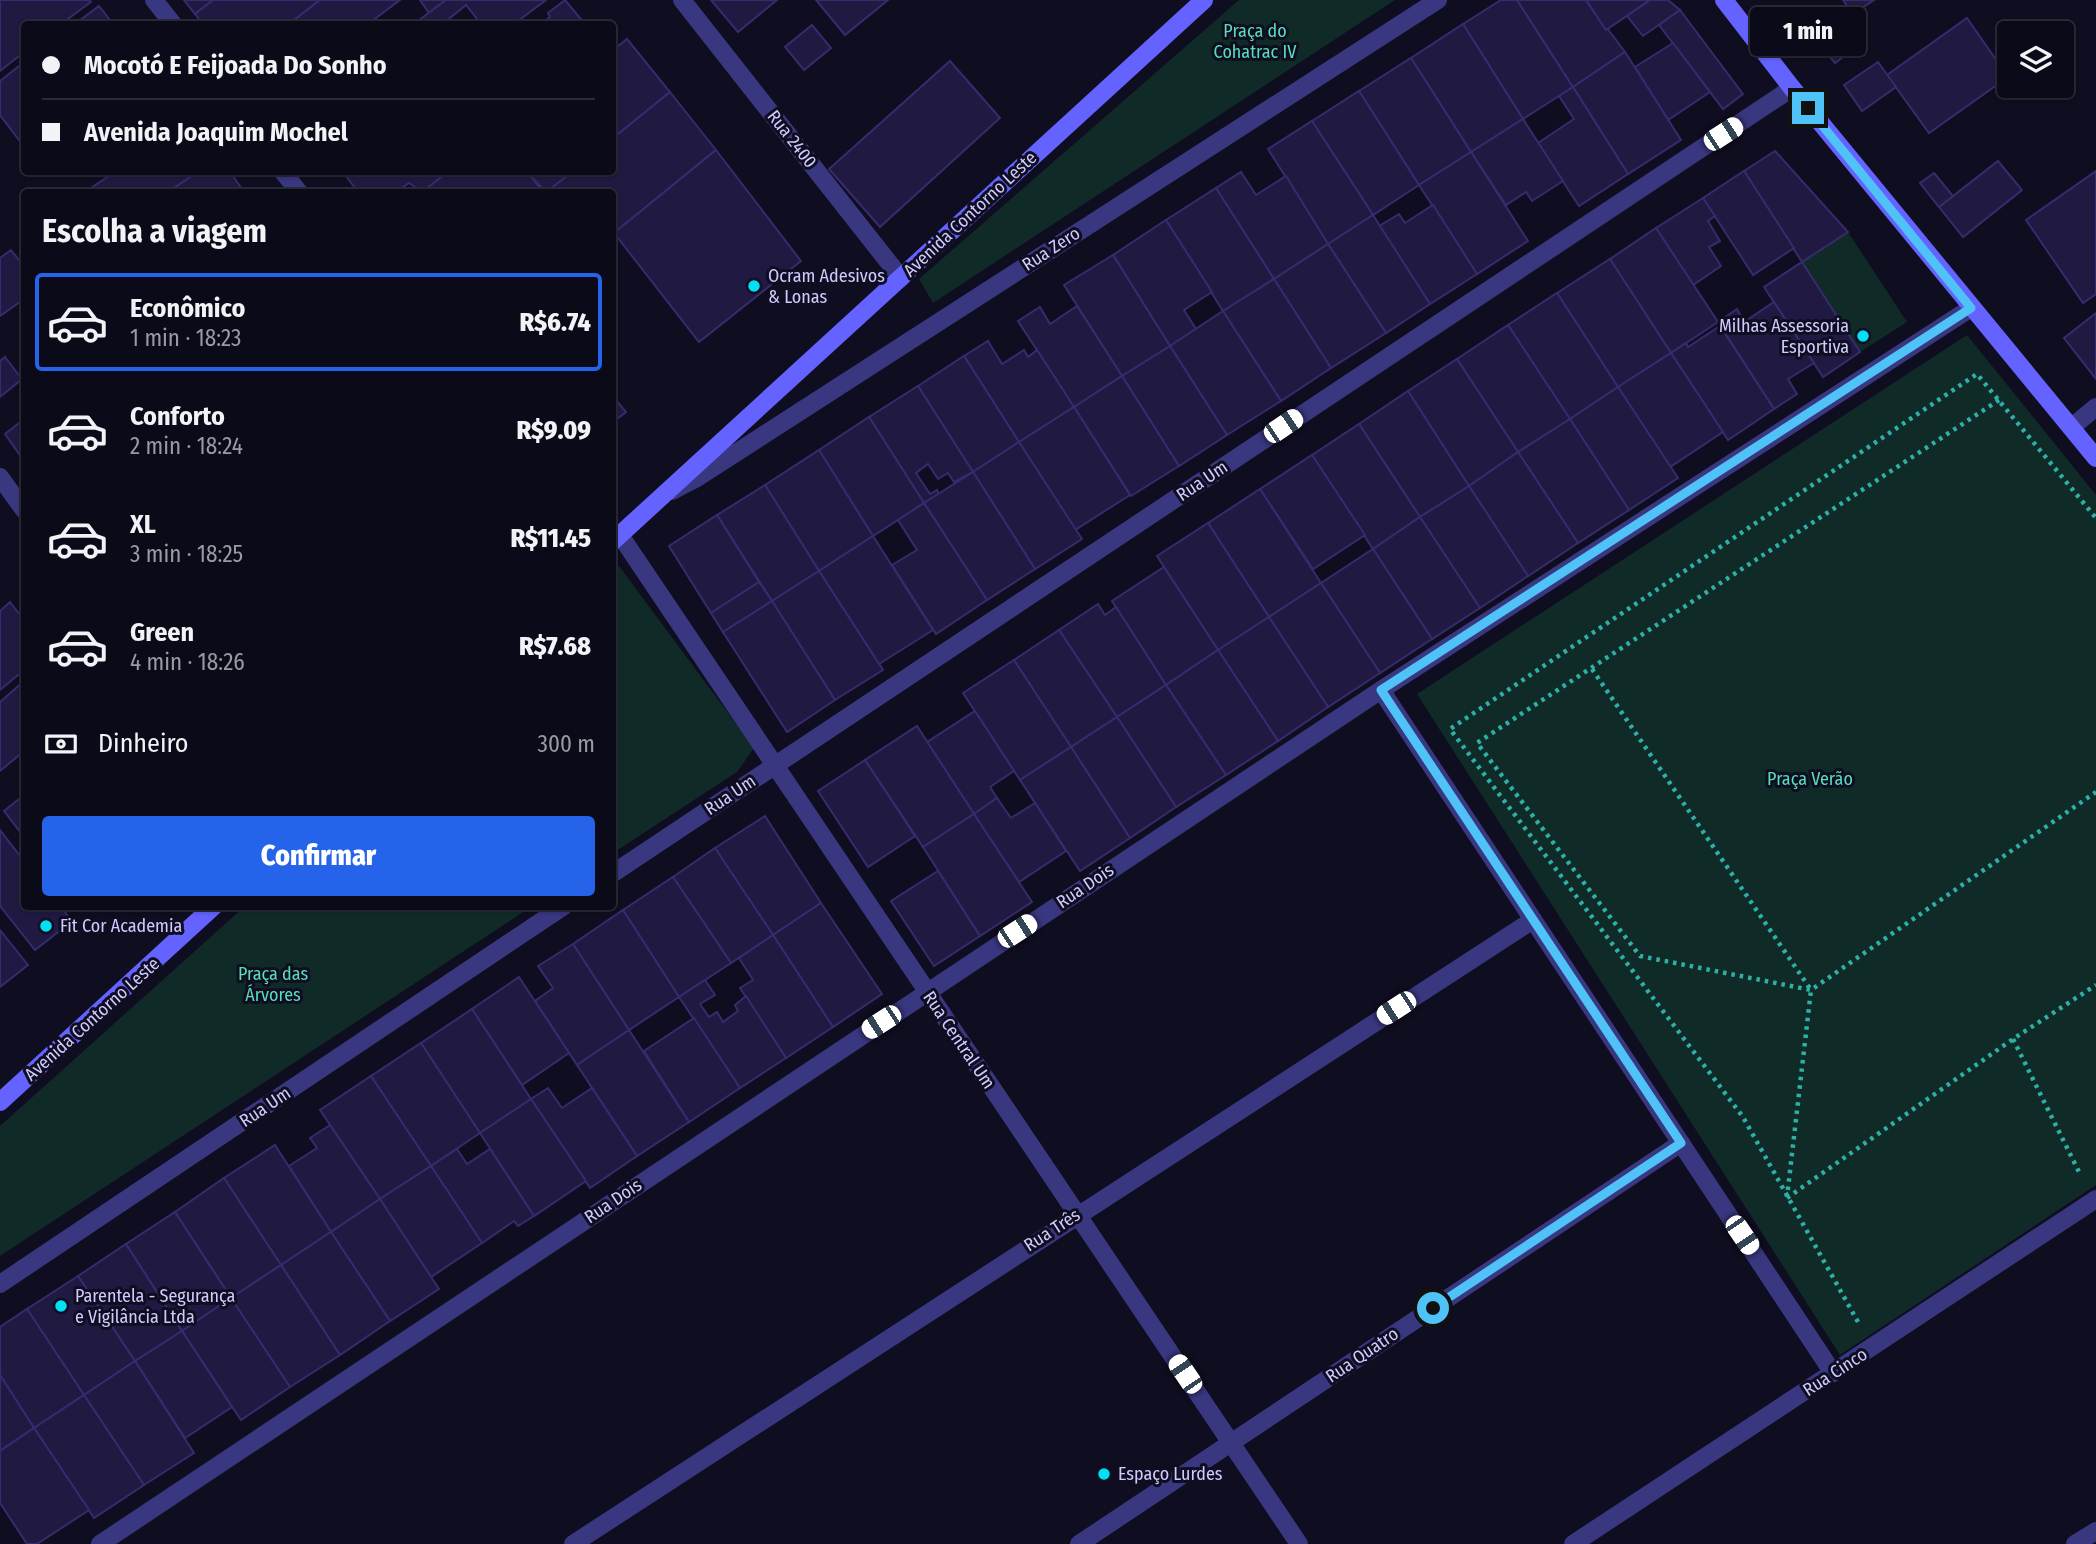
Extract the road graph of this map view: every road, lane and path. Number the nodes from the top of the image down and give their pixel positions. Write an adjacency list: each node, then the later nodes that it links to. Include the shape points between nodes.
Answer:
1 (154, 0): 6 (street)
2 (682, 0): 10 (street, Rua 2400)
3 (1438, 0): 17 (street, Rua Zero, via 697,478)
4 (1724, 0): 7 (main road)
5 (1200, 1): 10 (main road, Avenida Contorno Leste)
6 (171, 21)
7 (1792, 88): 11 (main road); 23 (street, Rua Um)
8 (285, 175): 9 (street)
9 (297, 189)
10 (901, 278): 17 (main road, Avenida Contorno Leste)
11 (1971, 308): 14 (main road); 22 (street, Rua Dois)
12 (1998, 400): 19 (path); 21 (path); 38 (path, via 1977,374 1450,729 1743,1117)
13 (2096, 407): 14 (street)
14 (2072, 428): 15 (main road)
15 (2096, 458)
16 (0, 477): 18 (street)
17 (663, 495): 20 (main road, Avenida Contorno Leste)
18 (21, 506)
19 (2096, 518)
20 (616, 539): 23 (street, Rua Central Um)
21 (1592, 669): 30 (path); 30 (path, via 1477,743 1640,956)
22 (1381, 690): 28 (street); 31 (street, Rua Dois)
23 (774, 766): 25 (street, Rua Um); 31 (street, Rua Central Um)
24 (2096, 792): 30 (path)
25 (616, 871)
26 (210, 910): 33 (main road, Avenida Contorno Leste)
27 (558, 910): 41 (street, Rua Um)
28 (1533, 919): 34 (street); 40 (street, Rua Três)
29 (2096, 985): 32 (path)
30 (1811, 990): 38 (path)
31 (926, 991): 40 (street, Rua Central Um); 46 (street, Rua Dois)
32 (2013, 1039): 36 (path); 38 (path)
33 (0, 1102)
34 (1681, 1143): 43 (street); 44 (street, Rua Quatro)
35 (2088, 1170): 36 (path)
36 (2081, 1176): 37 (path)
37 (2070, 1183)
38 (1787, 1198): 42 (path)
39 (2096, 1199): 43 (street, Rua Cinco)
40 (1077, 1214): 44 (street, Rua Central Um); 47 (street, Rua Três)
41 (0, 1284)
42 (1860, 1324)
43 (1833, 1373): 50 (street, Rua Cinco)
44 (1231, 1443): 48 (street, Rua Quatro); 49 (street, Rua Central Um)
45 (2096, 1531): 51 (street)
46 (100, 1544)
47 (573, 1544)
48 (1079, 1544)
49 (1299, 1544)
50 (1573, 1544)
51 (2075, 1544)

